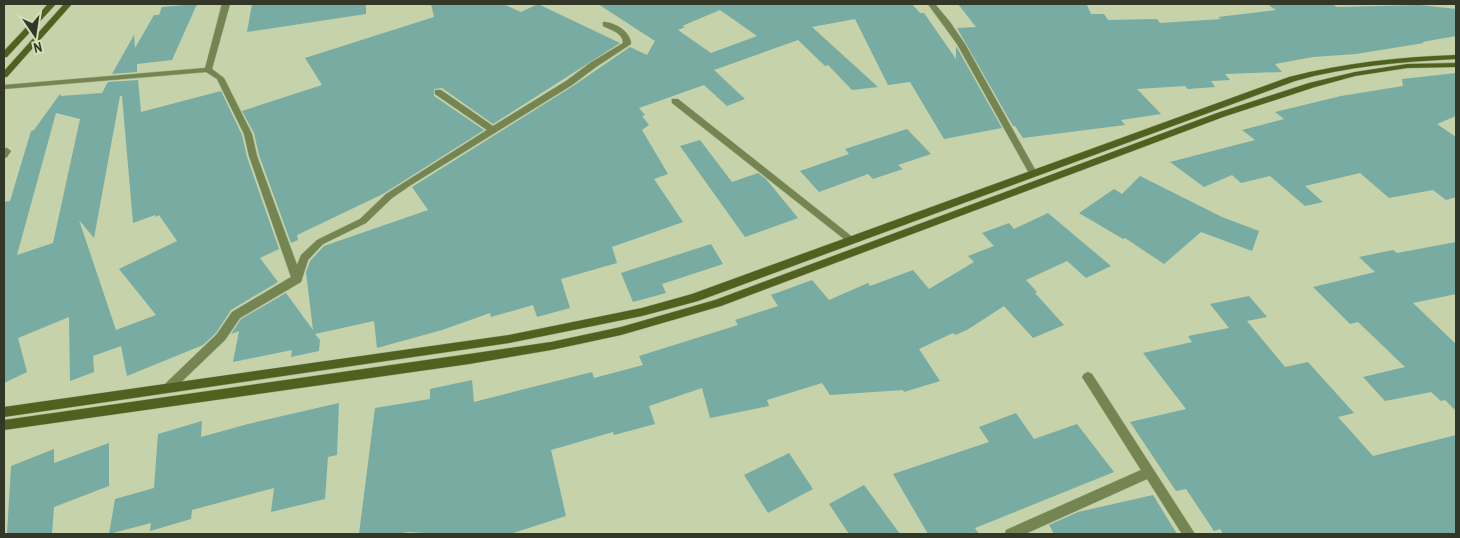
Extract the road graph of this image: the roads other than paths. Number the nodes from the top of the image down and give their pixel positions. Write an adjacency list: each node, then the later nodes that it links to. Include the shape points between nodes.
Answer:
1 (52, 4): 6 (main road)
2 (68, 4): 10 (main road)
3 (226, 4): 9 (street)
4 (931, 4): 15 (street, via 961,41)
5 (606, 24): 14 (street, via 623,33 627,44)
6 (4, 56)
7 (1456, 57): 15 (main road, via 1374,61 1292,79)
8 (1456, 65): 21 (main road, via 1407,66 1312,84 717,303 621,331 551,346 440,363)
9 (208, 70): 11 (street); 17 (street, via 220,78 248,134)
10 (4, 75)
11 (4, 87)
12 (438, 92): 14 (street)
13 (676, 101): 16 (street)
14 (493, 130): 17 (street, via 389,196 363,221 320,242 304,258)
15 (1033, 173): 16 (main road)
16 (852, 241): 19 (main road, via 668,306 584,325)
17 (297, 279): 19 (street, via 236,315 221,337)
18 (1088, 377): 22 (street)
19 (169, 388): 20 (main road)
20 (4, 412)
21 (4, 425)
22 (1149, 472): 23 (street); 24 (street)
23 (1011, 534)
24 (1189, 534)

